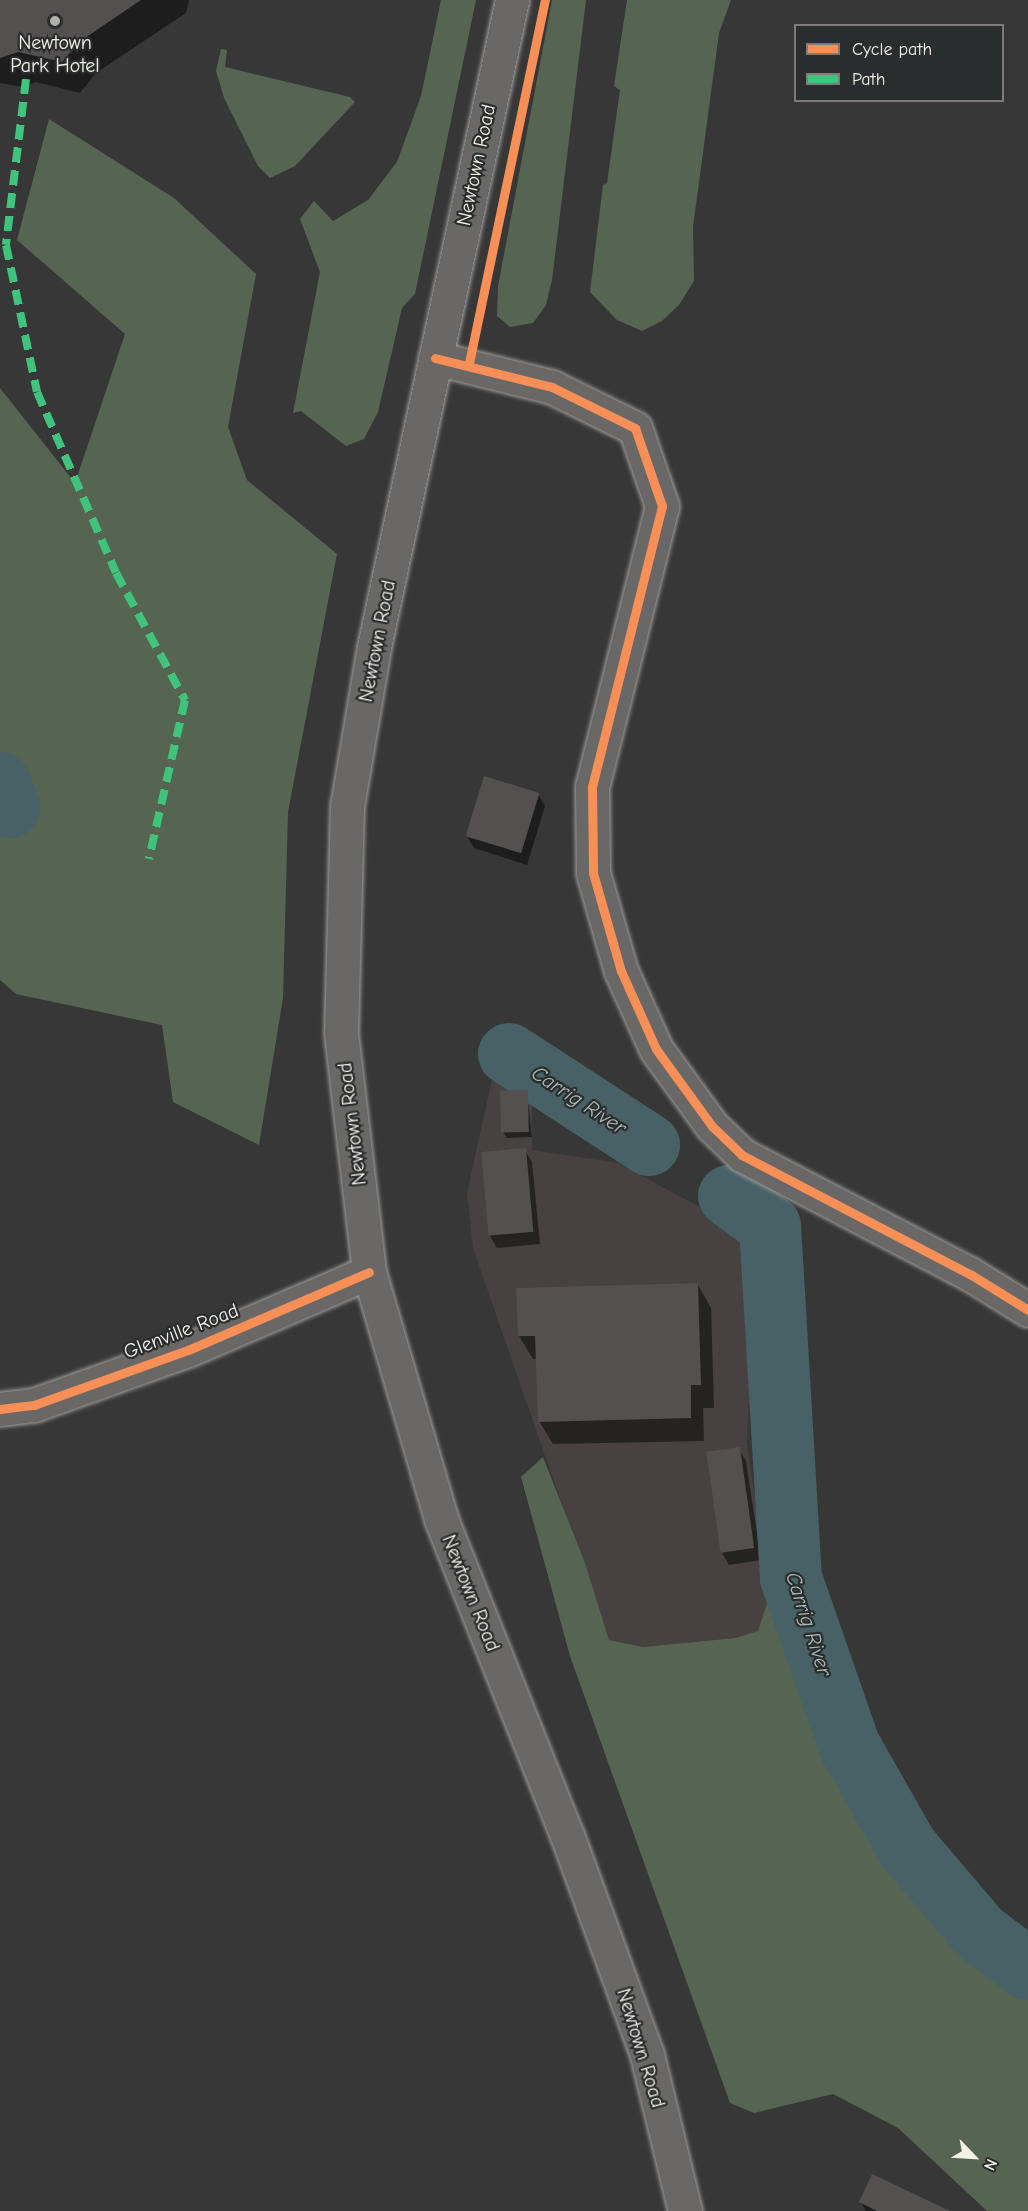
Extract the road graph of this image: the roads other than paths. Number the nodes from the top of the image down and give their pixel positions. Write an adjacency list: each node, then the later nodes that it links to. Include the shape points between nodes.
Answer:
1 (512, 0): 2 (main road, Newtown Road)
2 (435, 358): 3 (main road, Newtown Road, via 374,646 347,806 341,1033); 4 (main road, via 552,387 635,428 662,506 592,787 593,873 621,972 656,1049 712,1126 742,1155 970,1275)
3 (369, 1272): 5 (main road, Glenville Road, via 188,1350 33,1405); 6 (main road, Newtown Road, via 441,1520 567,1835 647,2055)
4 (1028, 1310)
5 (0, 1409)
6 (685, 2211)

